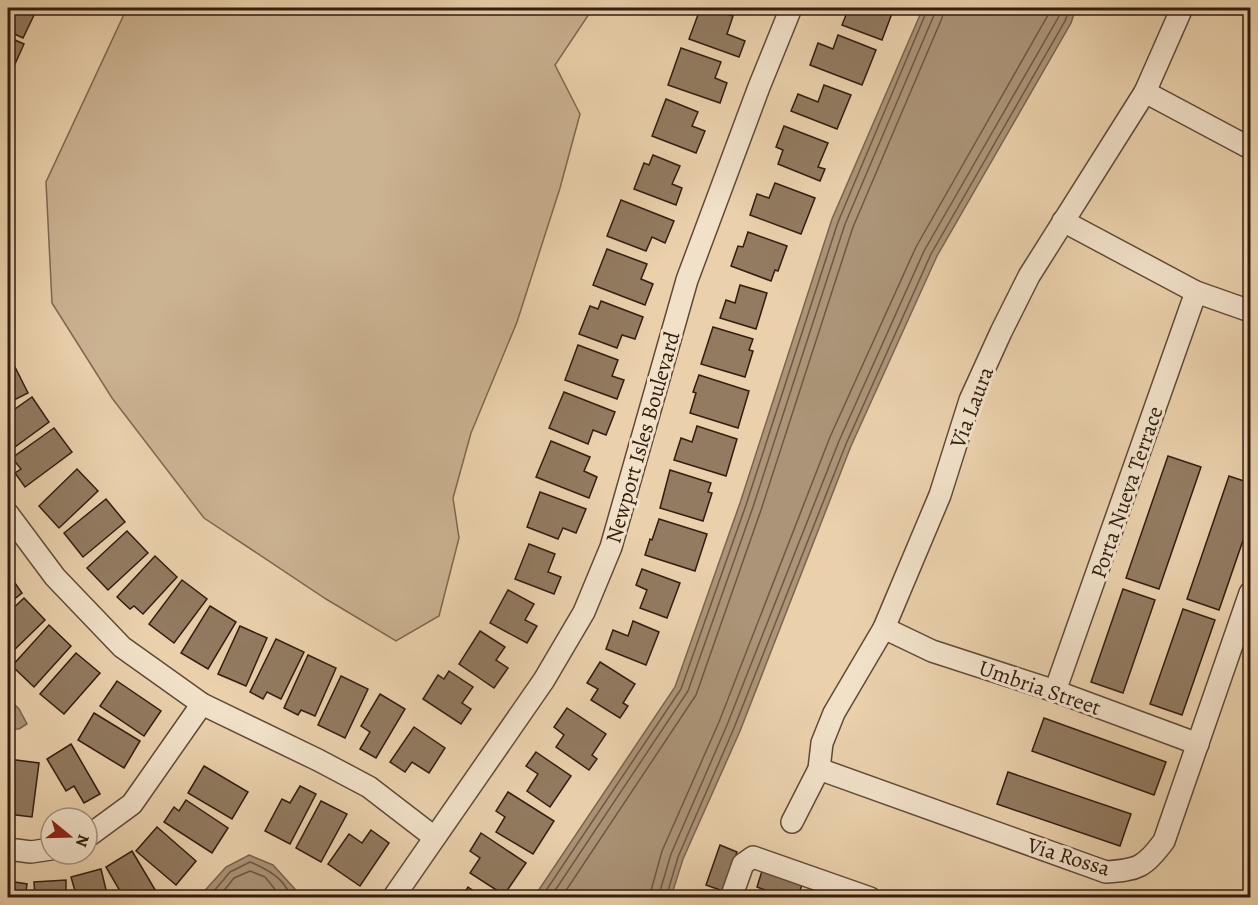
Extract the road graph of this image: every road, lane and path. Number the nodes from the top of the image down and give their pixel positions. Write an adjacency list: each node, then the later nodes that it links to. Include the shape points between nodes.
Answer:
1 (791, 8): 17 (street, Newport Isles Boulevard, via 687,280 611,547 584,612 544,680)
2 (1182, 8): 3 (street, Via Laura)
3 (1145, 92): 4 (street); 5 (street, Via Laura)
4 (1251, 148)
5 (1063, 220): 6 (street); 10 (street, Via Laura, via 1029,276 970,400 940,495)
6 (1196, 292): 7 (street); 11 (street, Porta Nueva Terrace)
7 (1251, 311)
8 (8, 514): 12 (street, via 55,577 123,647)
9 (1251, 593): 13 (street, Via Rossa)
10 (884, 627): 11 (street, Umbria Street, via 932,651); 14 (street, Via Laura, via 834,713 822,743)
11 (1055, 691): 13 (street, Umbria Street)
12 (202, 704): 16 (street, via 132,804); 17 (street, via 369,787)
13 (1197, 744): 14 (street, Via Rossa, via 1164,841 1151,859 1131,870 1106,872)
14 (819, 770): 15 (street, Via Laura)
15 (792, 822)
16 (99, 828)
17 (435, 837): 20 (street, Newport Isles Boulevard)
18 (8, 849): 19 (street)
19 (39, 851)
20 (393, 897)
21 (731, 897): 22 (street, via 744,864 753,857)
22 (870, 897)

